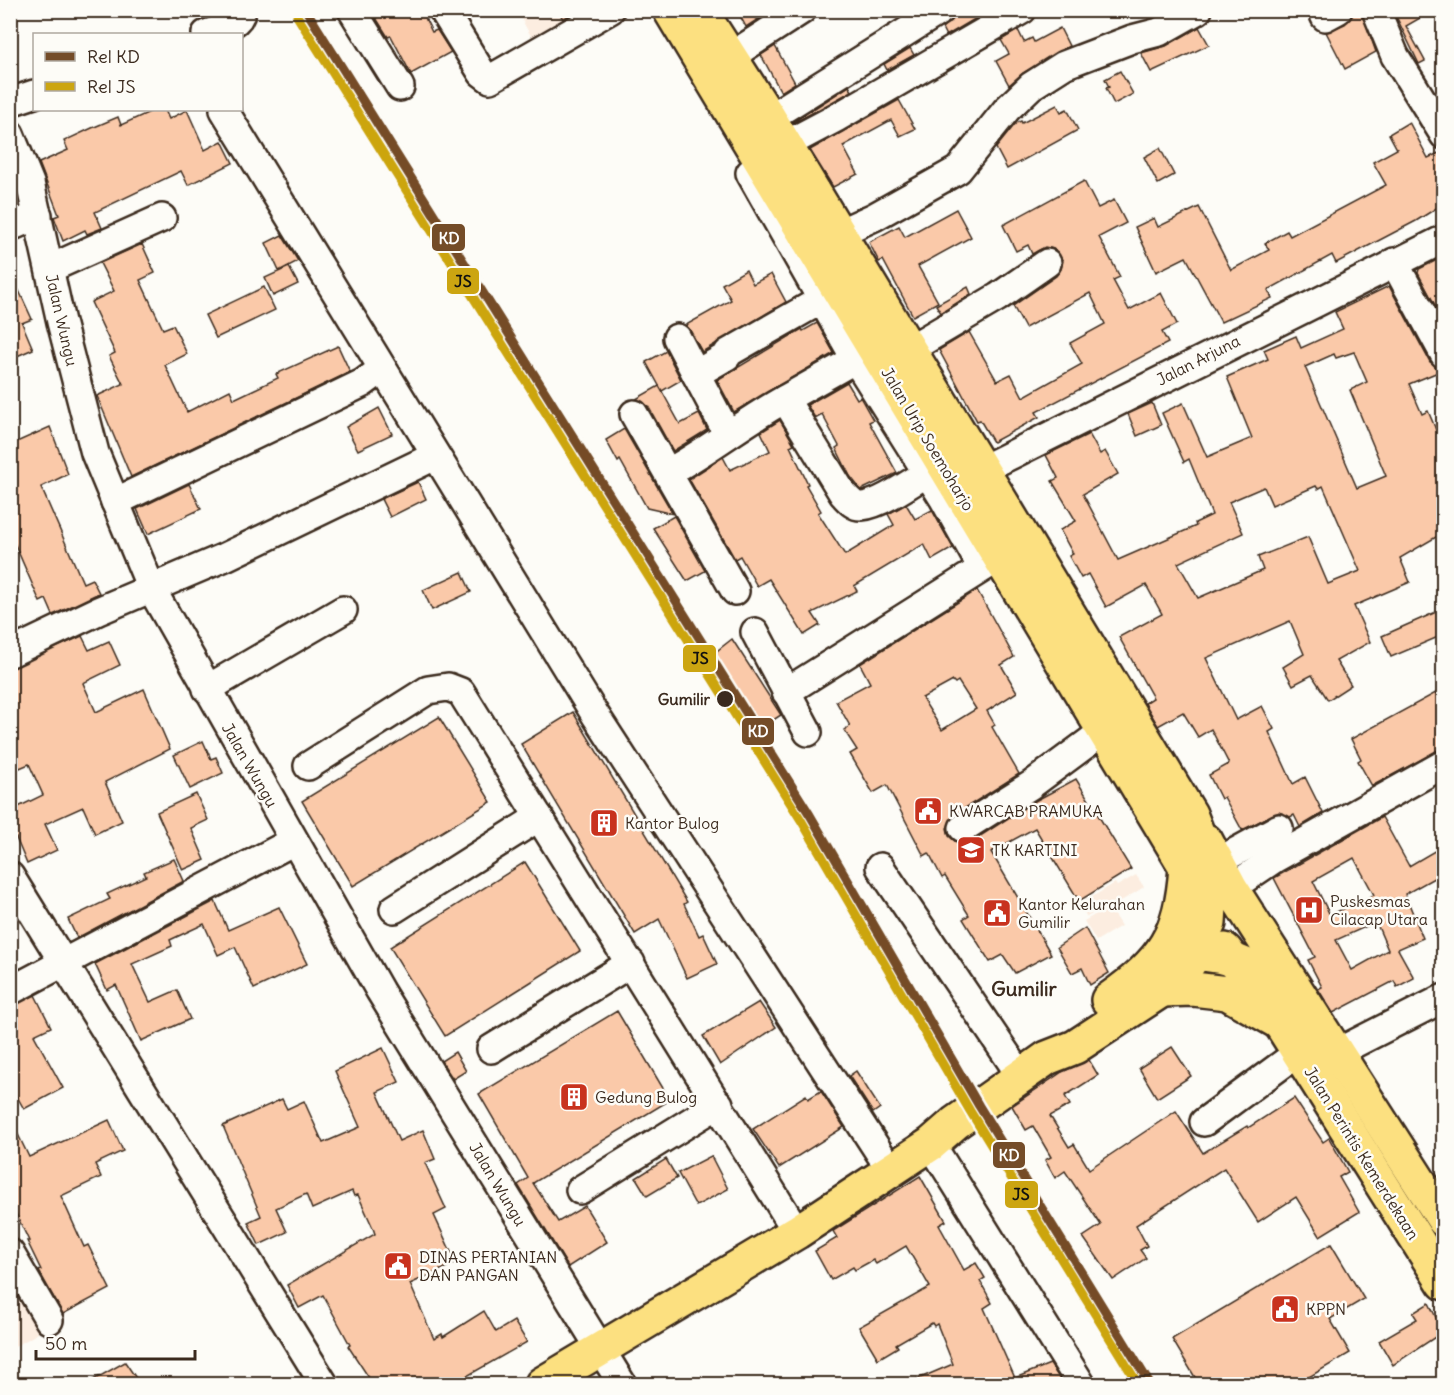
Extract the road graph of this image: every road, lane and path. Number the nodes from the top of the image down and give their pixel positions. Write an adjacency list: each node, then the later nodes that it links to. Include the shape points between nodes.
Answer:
1 (242, 10): 16 (street, via 235,22)
2 (351, 10): 18 (street)
3 (443, 10): 4 (street, via 482,73 490,79)
4 (610, 10)
5 (656, 10): 33 (street)
6 (670, 10): 33 (main road, Jalan Urip Soemoharjo)
7 (700, 10): 17 (main road, Jalan Urip Soemoharjo)
8 (716, 10): 17 (street)
9 (802, 10): 17 (street)
10 (941, 10): 22 (street)
11 (1022, 10): 22 (street, via 836,118)
12 (1198, 10): 28 (street, via 1159,32 1064,65 1030,86 958,170)
13 (1322, 10): 14 (street, via 1325,17)
14 (1338, 10)
15 (1377, 10): 24 (street, via 1395,56)
16 (208, 33)
17 (735, 53): 22 (main road, Jalan Urip Soemoharjo)
18 (400, 87)
19 (33, 94): 20 (street)
20 (10, 102)
21 (225, 111): 38 (street)
22 (781, 129): 28 (main road, Jalan Urip Soemoharjo)
23 (10, 134): 25 (street, Jalan Wungu)
24 (1443, 135)
25 (38, 215): 27 (street); 32 (street, Jalan Wungu)
26 (162, 218): 32 (street)
27 (10, 227)
28 (842, 232): 35 (main road, Jalan Urip Soemoharjo)
29 (1443, 239): 30 (street, Jalan Arjuna)
30 (1394, 262): 36 (street); 44 (street, Jalan Arjuna)
31 (1047, 263): 35 (street)
32 (51, 268): 46 (street, Jalan Wungu, via 95,453)
33 (830, 295): 37 (main road, Jalan Urip Soemoharjo); 39 (street)
34 (677, 338): 39 (street)
35 (912, 348): 44 (main road, Jalan Urip Soemoharjo)
36 (1443, 354)
37 (865, 355): 40 (street); 44 (main road, Jalan Urip Soemoharjo)
38 (382, 369): 43 (street); 46 (street, via 363,383)
39 (696, 374): 42 (street)
40 (785, 399): 42 (street); 44 (street, Jalan Arjuna, via 843,494 856,505 864,506)
41 (634, 414): 45 (street)
42 (727, 433): 45 (street, via 700,455)
43 (435, 456): 48 (street, via 225,557); 85 (street, via 602,726)
44 (957, 471): 47 (main road, Jalan Urip Soemoharjo); 59 (main road, Jalan Urip Soemoharjo)
45 (669, 472): 49 (street)
46 (115, 502): 48 (street, Jalan Wungu)
47 (992, 563): 54 (street); 55 (main road, Jalan Urip Soemoharjo)
48 (151, 588): 52 (street); 53 (street, Jalan Wungu)
49 (735, 591)
50 (343, 610): 53 (street)
51 (755, 632): 54 (street)
52 (10, 653)
53 (207, 689): 63 (street, Jalan Wungu)
54 (786, 692): 56 (street)
55 (1105, 730): 61 (street, via 1031,785); 65 (main road, Jalan Urip Soemoharjo)
56 (808, 732)
57 (1443, 764): 66 (street, via 1293,848)
58 (308, 766): 60 (street, via 428,690 448,687 461,692)
59 (1190, 814): 66 (main road); 69 (main road, via 1208,861)
60 (539, 817): 68 (street); 72 (street)
61 (963, 828)
62 (1279, 828): 66 (street)
63 (294, 841): 73 (street); 92 (street, Jalan Wungu, via 380,991)
64 (880, 867): 81 (street)
65 (1186, 867): 69 (main road, Jalan Urip Soemoharjo); 74 (main road, via 1184,899)
66 (1224, 875): 77 (main road)
67 (10, 876): 73 (street)
68 (394, 909)
69 (1209, 923): 70 (main road); 71 (main road, Jalan Urip Soemoharjo)
70 (1196, 952): 71 (main road); 74 (main road, via 1185,969)
71 (1232, 959): 77 (main road, Jalan Urip Soemoharjo)
72 (631, 963): 78 (street); 82 (street)
73 (66, 964): 75 (street); 93 (street)
74 (1153, 982): 77 (main road, via 1227,993); 81 (main road, via 1075,1047 1047,1058)
75 (10, 991)
76 (1443, 998): 80 (street)
77 (1293, 1014): 79 (main road, Jalan Perintis Kemerdekaan); 80 (main road, Jalan Perintis Kemerdekaan)
78 (491, 1049)
79 (1299, 1052): 83 (street); 90 (main road, Jalan Perintis Kemerdekaan)
80 (1336, 1053): 87 (main road, Jalan Perintis Kemerdekaan)
81 (1021, 1076): 84 (main road)
82 (719, 1104): 86 (street); 88 (street)
83 (1204, 1122)
84 (931, 1144): 85 (main road); 96 (street)
85 (890, 1169): 88 (main road)
86 (580, 1190)
87 (1443, 1220)
88 (797, 1232): 92 (main road)
89 (10, 1253): 91 (street)
90 (1443, 1283)
91 (49, 1320)
92 (599, 1349): 94 (main road); 95 (street, Jalan Wungu)
93 (324, 1384)
94 (542, 1384)
95 (622, 1384)
96 (1081, 1384)

